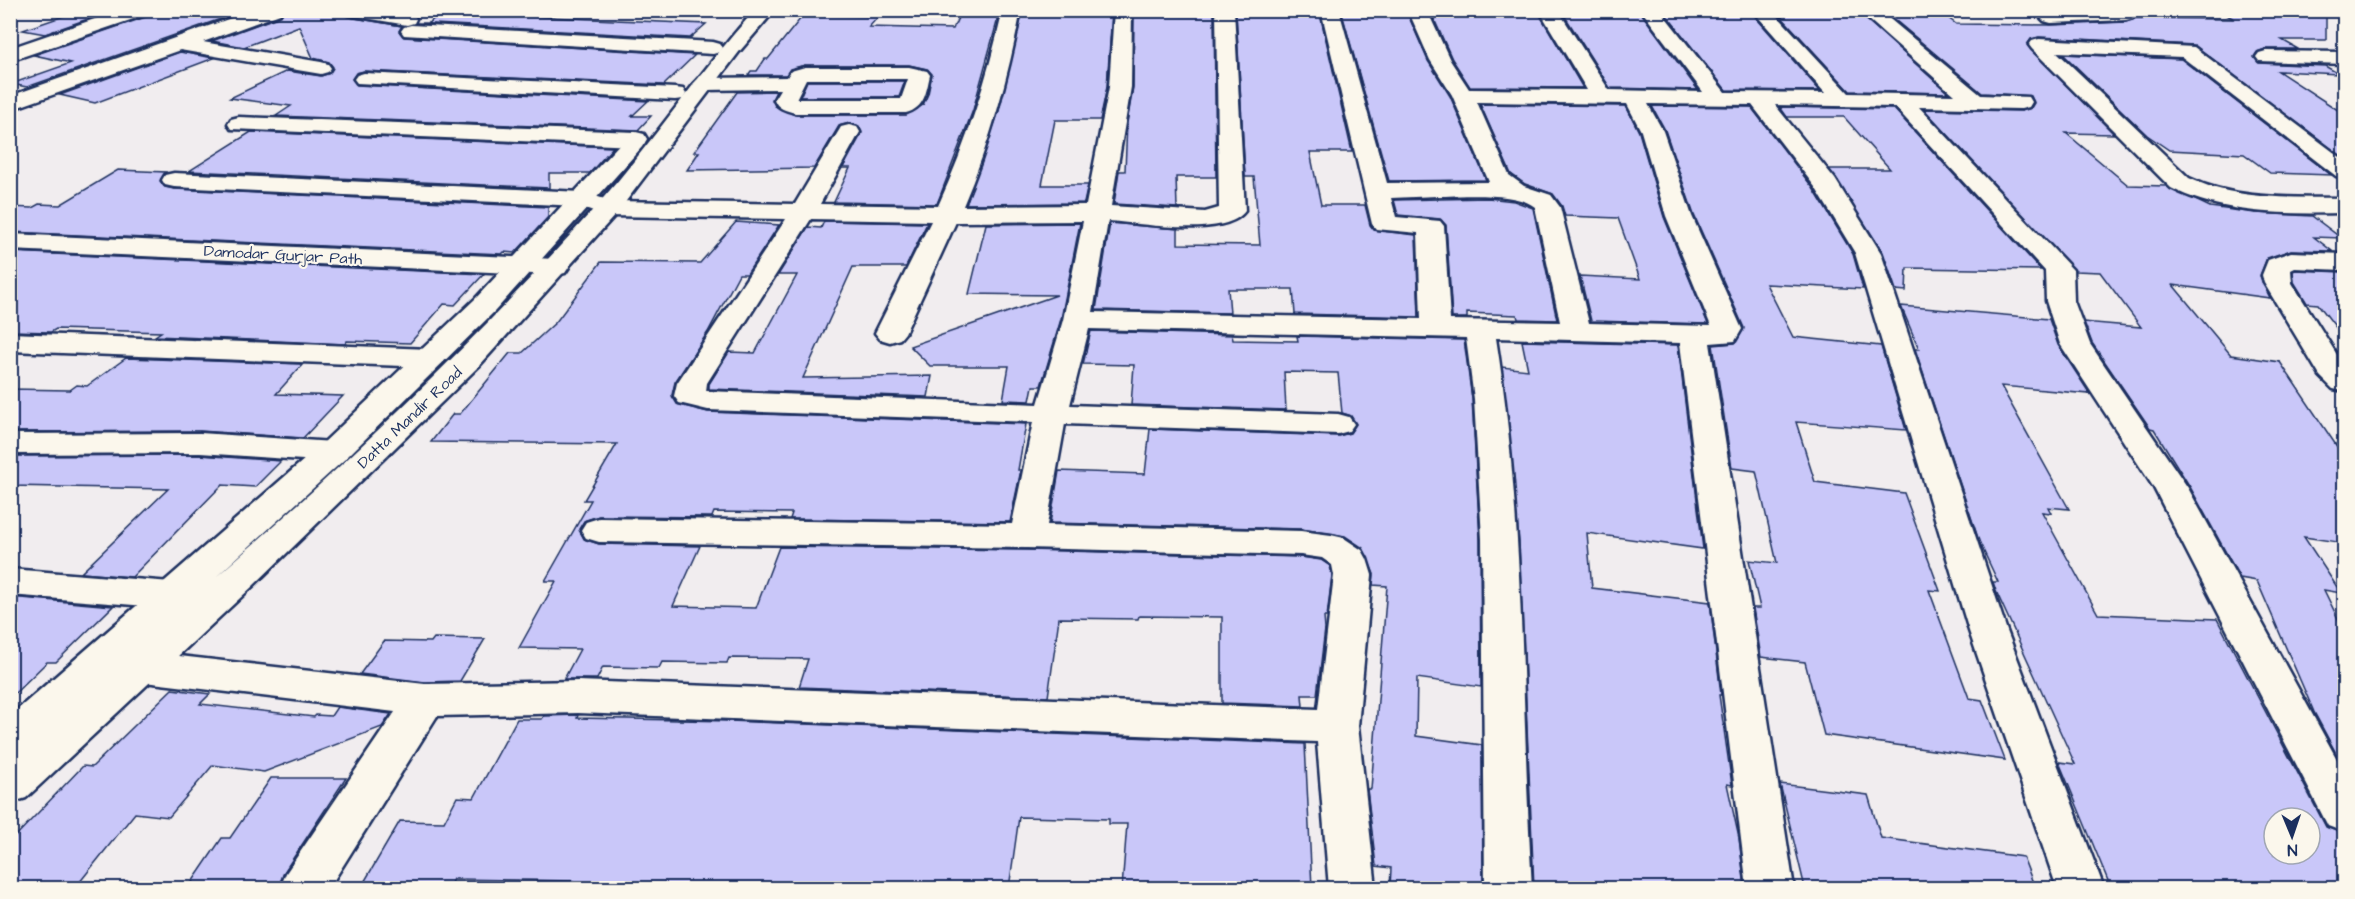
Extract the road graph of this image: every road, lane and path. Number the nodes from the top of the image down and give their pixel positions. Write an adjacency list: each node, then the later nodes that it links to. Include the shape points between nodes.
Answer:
1 (141, 10): 20 (street)
2 (273, 10): 17 (street)
3 (354, 10): 19 (street, via 409,25)
4 (748, 10): 19 (street, Datta Mandir Road)
5 (766, 10): 26 (street, Datta Mandir Road)
6 (1012, 10): 50 (street, via 991,97)
7 (1123, 10): 49 (street, via 1119,87)
8 (1225, 10): 49 (street, via 1232,211 1205,220)
9 (1330, 10): 43 (street)
10 (1417, 10): 28 (street, via 1440,60)
11 (1548, 10): 29 (street)
12 (1650, 10): 31 (street)
13 (1761, 10): 33 (street)
14 (1867, 10): 36 (street)
15 (2042, 10): 16 (street, via 2051,16 2126,14)
16 (2119, 10)
17 (180, 44): 23 (street); 37 (street)
18 (2344, 45): 22 (street, via 2339,51)
19 (713, 48): 27 (street, Datta Mandir Road)
20 (10, 55)
21 (2266, 57): 22 (street)
22 (2344, 58)
23 (321, 68)
24 (364, 79): 27 (street)
25 (794, 83): 25 (street, via 785,99 795,106 906,106 912,102 920,75 805,73 798,75); 26 (street)
26 (704, 84): 47 (street, Datta Mandir Road)
27 (675, 94): 40 (street, Datta Mandir Road)
28 (1462, 95): 29 (street); 44 (street, via 1499,179)
29 (1602, 97): 30 (street)
30 (1634, 97): 31 (street); 59 (street, via 1654,136 1679,216 1727,333 1718,337)
31 (1719, 98): 32 (street)
32 (1758, 99): 33 (street); 81 (street, via 1826,184 1868,253 1988,631)
33 (1843, 100): 34 (street)
34 (1901, 101): 36 (street); 76 (street, via 2059,270 2060,301 2075,344 2171,488)
35 (2021, 102): 36 (street)
36 (1977, 103)
37 (10, 104)
38 (239, 124): 40 (street)
39 (849, 132): 48 (street)
40 (636, 139): 45 (street, Datta Mandir Road)
41 (2344, 171): 46 (street, via 2187,51 2039,45 2180,183 2194,192 2221,199)
42 (174, 180): 45 (street)
43 (1377, 191): 44 (street); 55 (street, via 1385,224 1431,226)
44 (1515, 191): 57 (street, via 1547,204)
45 (582, 199): 47 (street); 53 (street, Datta Mandir Road)
46 (2344, 206)
47 (608, 208): 48 (street); 53 (street, Datta Mandir Road)
48 (803, 212): 50 (street); 63 (street, via 692,383 690,396 708,401)
49 (1097, 213): 50 (street); 54 (street)
50 (947, 214): 58 (street)
51 (10, 242): 53 (street, Damodar Gurjar Path)
52 (2344, 262): 62 (street, via 2291,260 2278,266 2276,275 2331,370)
53 (538, 266): 61 (street, Datta Mandir Road, via 485,305); 71 (street, Datta Mandir Road, via 468,360)
54 (1077, 320): 55 (street); 63 (street)
55 (1436, 328): 56 (street)
56 (1480, 330): 57 (street); 79 (street, via 1495,455)
57 (1577, 332): 59 (street)
58 (890, 333)
59 (1694, 336): 80 (street)
60 (10, 342): 61 (street)
61 (430, 358): 66 (street, Datta Mandir Road)
62 (2344, 382)
63 (1051, 415): 64 (street); 68 (street)
64 (1338, 424)
65 (10, 444): 66 (street, via 200,443)
66 (333, 452): 70 (street, Datta Mandir Road)
67 (599, 530): 68 (street)
68 (1027, 536): 73 (street, via 1301,543 1331,548 1349,559 1353,575)
69 (10, 582): 70 (street)
70 (171, 595): 74 (street, Datta Mandir Road)
71 (144, 667): 72 (street); 75 (street, Datta Mandir Road)
72 (425, 700): 73 (street, via 578,697); 77 (street)
73 (1337, 726): 78 (street)
74 (10, 741)
75 (10, 785)
76 (2344, 813)
77 (303, 888)
78 (1353, 888)
79 (1508, 888)
80 (1771, 888)
81 (2080, 888)

